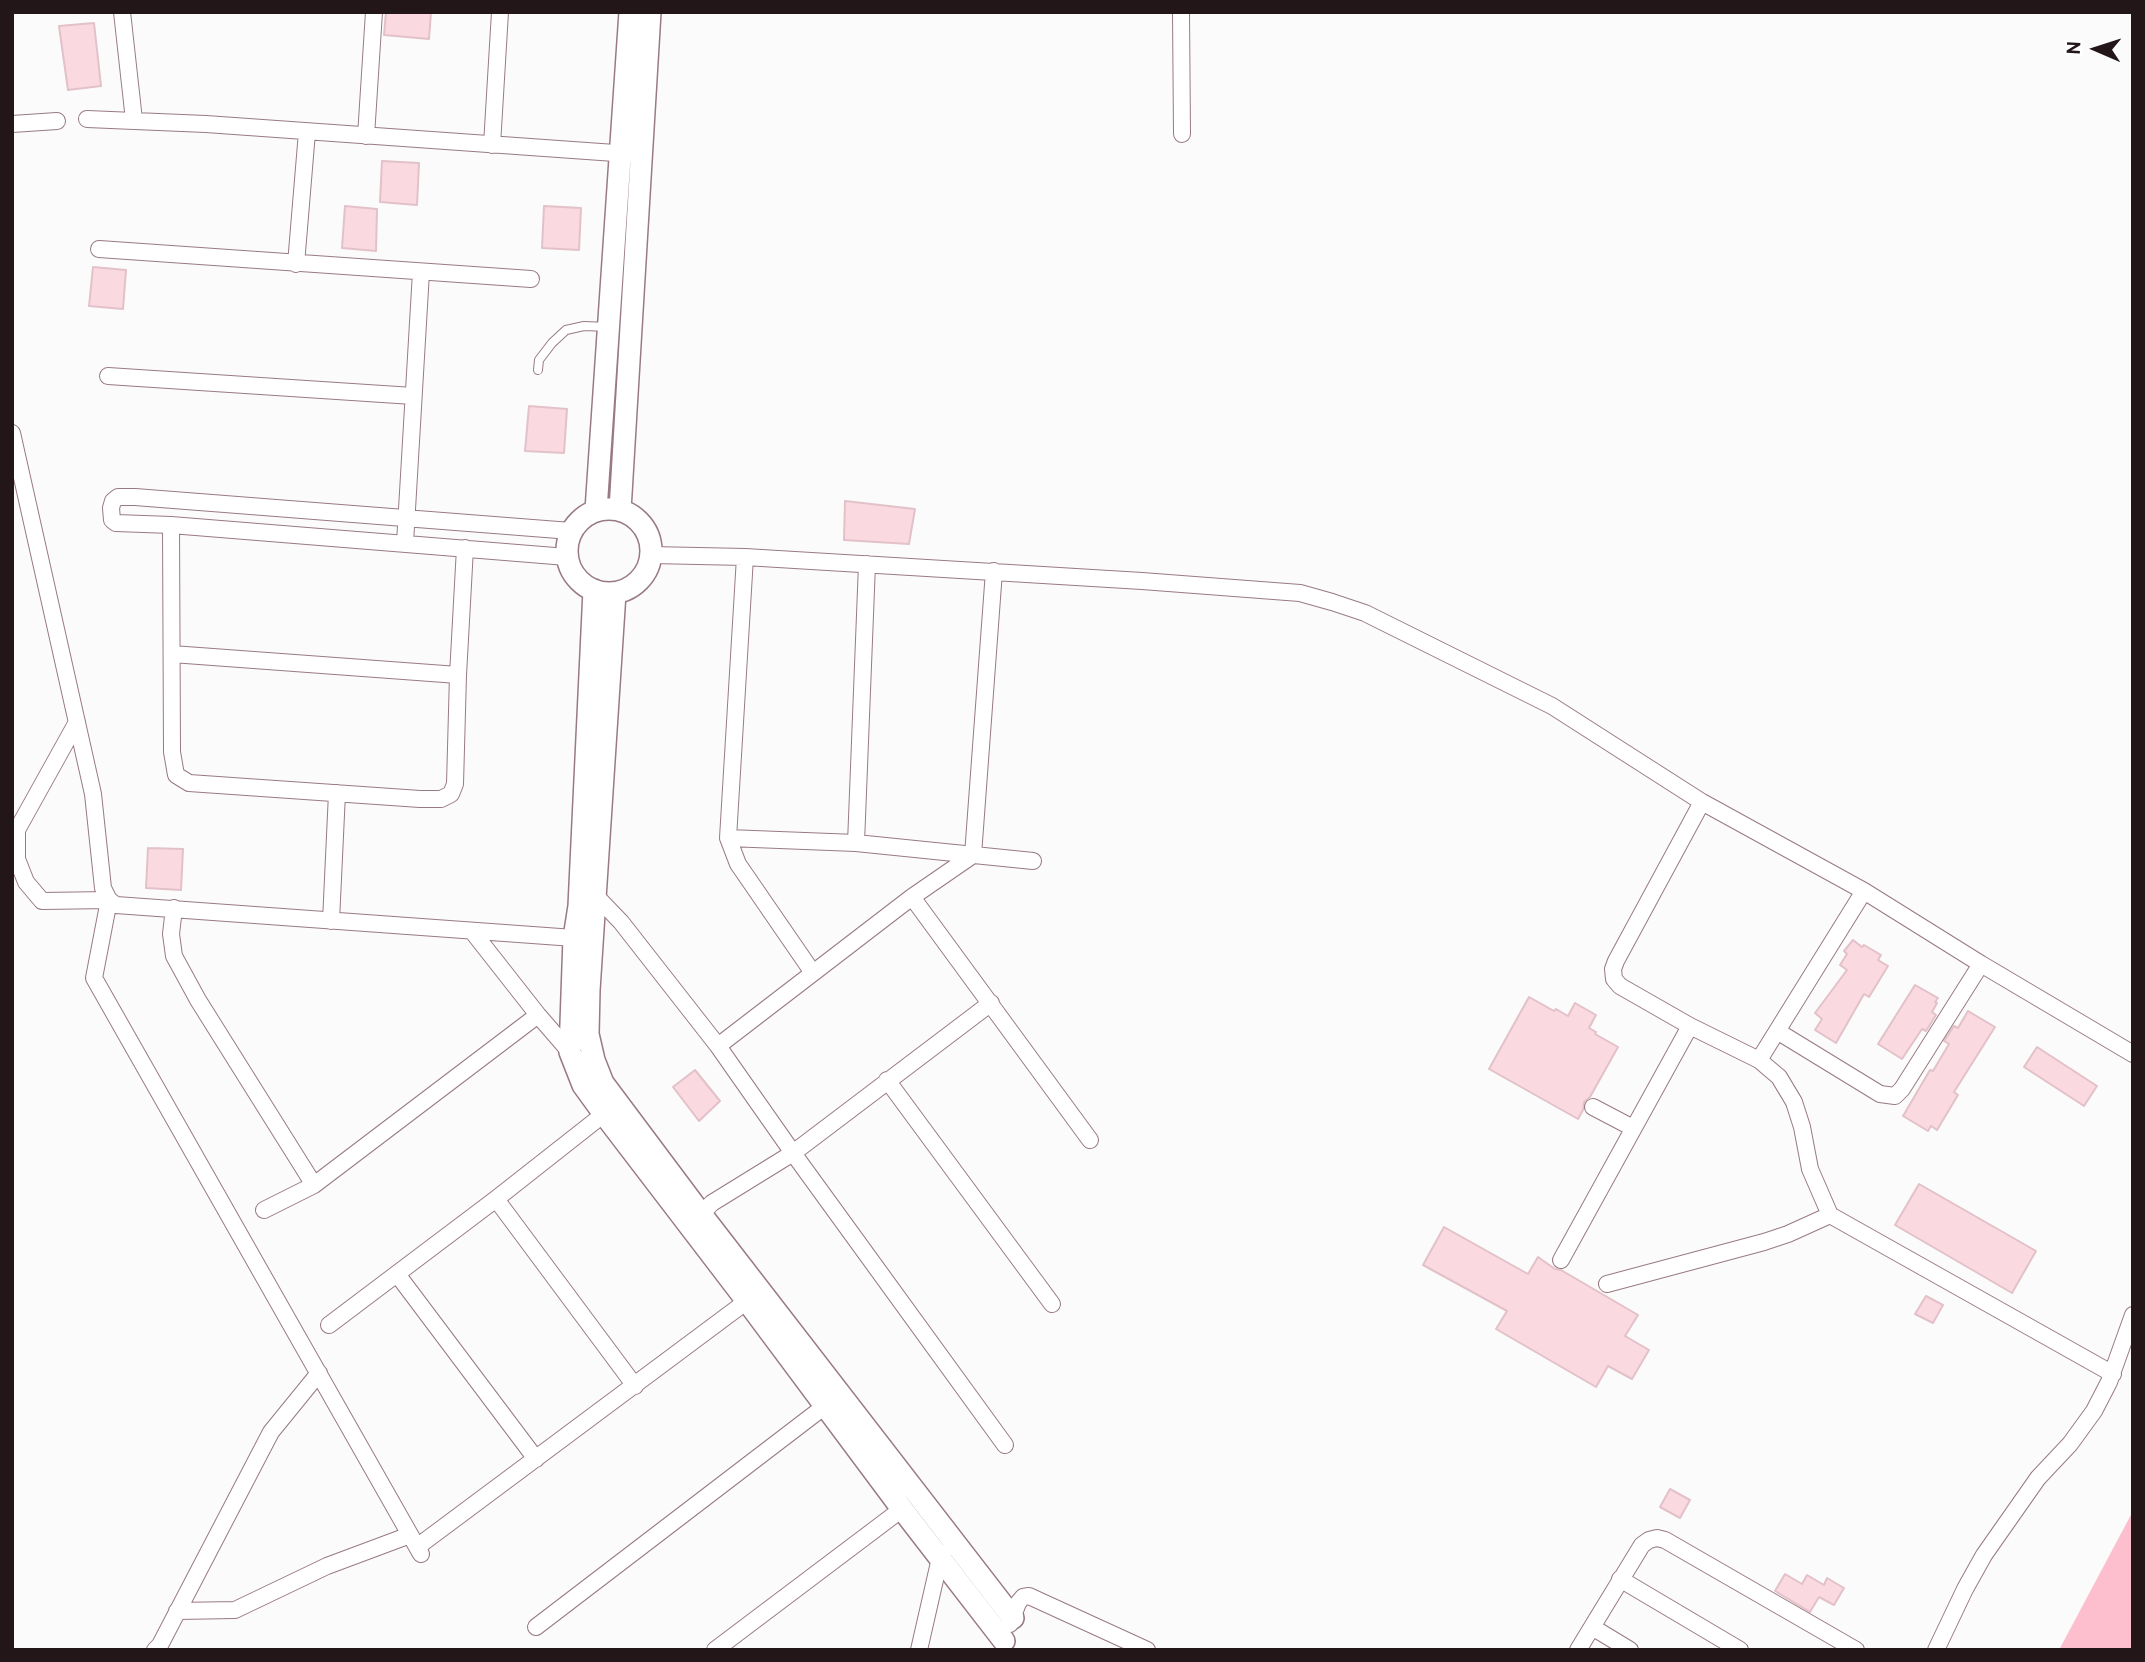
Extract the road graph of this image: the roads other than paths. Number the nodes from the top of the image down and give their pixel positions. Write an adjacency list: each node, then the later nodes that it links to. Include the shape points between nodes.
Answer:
1 (122, 12): 8 (street)
2 (374, 12): 13 (street)
3 (500, 12): 14 (street)
4 (630, 12): 15 (street)
5 (650, 12): 15 (street)
6 (1181, 12): 12 (street)
7 (87, 119): 8 (street)
8 (134, 120): 11 (street)
9 (57, 121): 10 (street)
10 (12, 124)
11 (307, 132): 13 (street); 17 (street)
12 (1182, 134)
13 (366, 136): 14 (street)
14 (492, 145): 15 (street)
15 (630, 154): 20 (street); 26 (street)
16 (99, 249): 17 (street)
17 (296, 264): 18 (street)
18 (421, 272): 19 (street); 23 (street)
19 (531, 279)
20 (608, 327): 21 (lane, via 566,330 539,360); 25 (street)
21 (538, 370)
22 (108, 376): 23 (street)
23 (413, 396): 27 (street)
24 (12, 433): 41 (street)
25 (596, 510): 26 (street); 29 (street)
26 (620, 510): 32 (street, via 642,524)
27 (407, 518): 28 (street, via 148,498 113,501 110,514 116,523); 29 (street); 30 (street)
28 (171, 525): 30 (street); 39 (street)
29 (571, 531): 33 (street)
30 (405, 543): 31 (street)
31 (465, 548): 33 (street); 40 (street)
32 (651, 555): 34 (street); 38 (street, via 643,576)
33 (567, 557): 37 (street, via 576,578)
34 (744, 557): 35 (street); 44 (street)
35 (867, 564): 36 (street); 45 (street)
36 (993, 571): 43 (street, via 1300,593 1332,601 1552,706); 46 (street)
37 (594, 590): 38 (street); 55 (street, via 579,906)
38 (615, 593): 49 (street)
39 (172, 654): 40 (street); 42 (street, via 176,775 189,783)
40 (457, 675): 42 (street, via 451,794 420,799)
41 (77, 722): 51 (street); 51 (street, via 17,830 17,859 26,882 42,901)
42 (337, 793): 53 (street)
43 (1703, 802): 48 (street); 60 (street, via 1613,970 1620,986)
44 (728, 838): 45 (street); 57 (street, via 738,864)
45 (856, 843): 46 (street)
46 (973, 855): 47 (street); 50 (street)
47 (1033, 860)
48 (1864, 891): 56 (street); 61 (street)
49 (596, 896): 62 (street); 63 (street, via 589,990)
50 (912, 897): 57 (street); 58 (street)
51 (108, 900): 52 (street, via 116,905); 85 (street, via 94,978)
52 (174, 908): 53 (street); 73 (street, via 174,956)
53 (331, 921): 54 (street)
54 (472, 931): 55 (street); 59 (street)
55 (573, 938): 64 (street)
56 (1981, 964): 61 (street, via 1895,1096 1880,1094); 65 (street)
57 (813, 973): 62 (street)
58 (991, 1003): 67 (street); 71 (street)
59 (538, 1016): 64 (street); 73 (street)
60 (1690, 1026): 66 (street); 70 (street)
61 (1777, 1031): 66 (street)
62 (718, 1046): 72 (street)
63 (592, 1049): 64 (street); 76 (street, via 603,1083)
64 (570, 1052): 69 (street, via 583,1085)
65 (2133, 1054)
66 (1759, 1060): 77 (street, via 1779,1077 1794,1102 1810,1169)
67 (887, 1080): 72 (street); 82 (street)
68 (1593, 1107): 70 (street)
69 (604, 1114): 74 (street); 81 (street)
70 (1633, 1128): 78 (street)
71 (1090, 1140)
72 (793, 1153): 76 (street); 89 (street)
73 (314, 1185): 75 (street)
74 (496, 1199): 79 (street); 87 (street)
75 (264, 1210)
76 (701, 1213): 92 (street)
77 (1830, 1215): 80 (street, via 1764,1242); 86 (street)
78 (1561, 1260)
79 (397, 1274): 84 (street); 90 (street)
80 (1607, 1284)
81 (747, 1301): 87 (street); 88 (street)
82 (1052, 1304)
83 (2133, 1315): 86 (street)
84 (329, 1325)
85 (319, 1373): 93 (street); 96 (street, via 271,1432)
86 (2113, 1374): 109 (street, via 2094,1411 1984,1555)
87 (635, 1385): 90 (street)
88 (825, 1406): 91 (street); 99 (street)
89 (1005, 1445)
90 (536, 1459): 93 (street)
91 (902, 1509): 94 (street); 102 (street)
92 (951, 1538): 94 (street); 97 (street)
93 (416, 1545): 96 (street, via 327,1566 235,1610)
94 (940, 1558): 100 (street); 103 (street)
95 (1620, 1579): 98 (street); 107 (street); 108 (street, via 1642,1545 1657,1538 1665,1540)
96 (177, 1611): 101 (street)
97 (1013, 1618): 100 (street); 104 (street, via 1023,1597 1036,1598)
98 (1592, 1627): 105 (street); 106 (street)
99 (536, 1628)
100 (1004, 1645)
101 (155, 1650)
102 (715, 1650)
103 (919, 1650)
104 (1146, 1650)
105 (1578, 1650)
106 (1630, 1650)
107 (1740, 1650)
108 (1856, 1650)
109 (1936, 1650)

